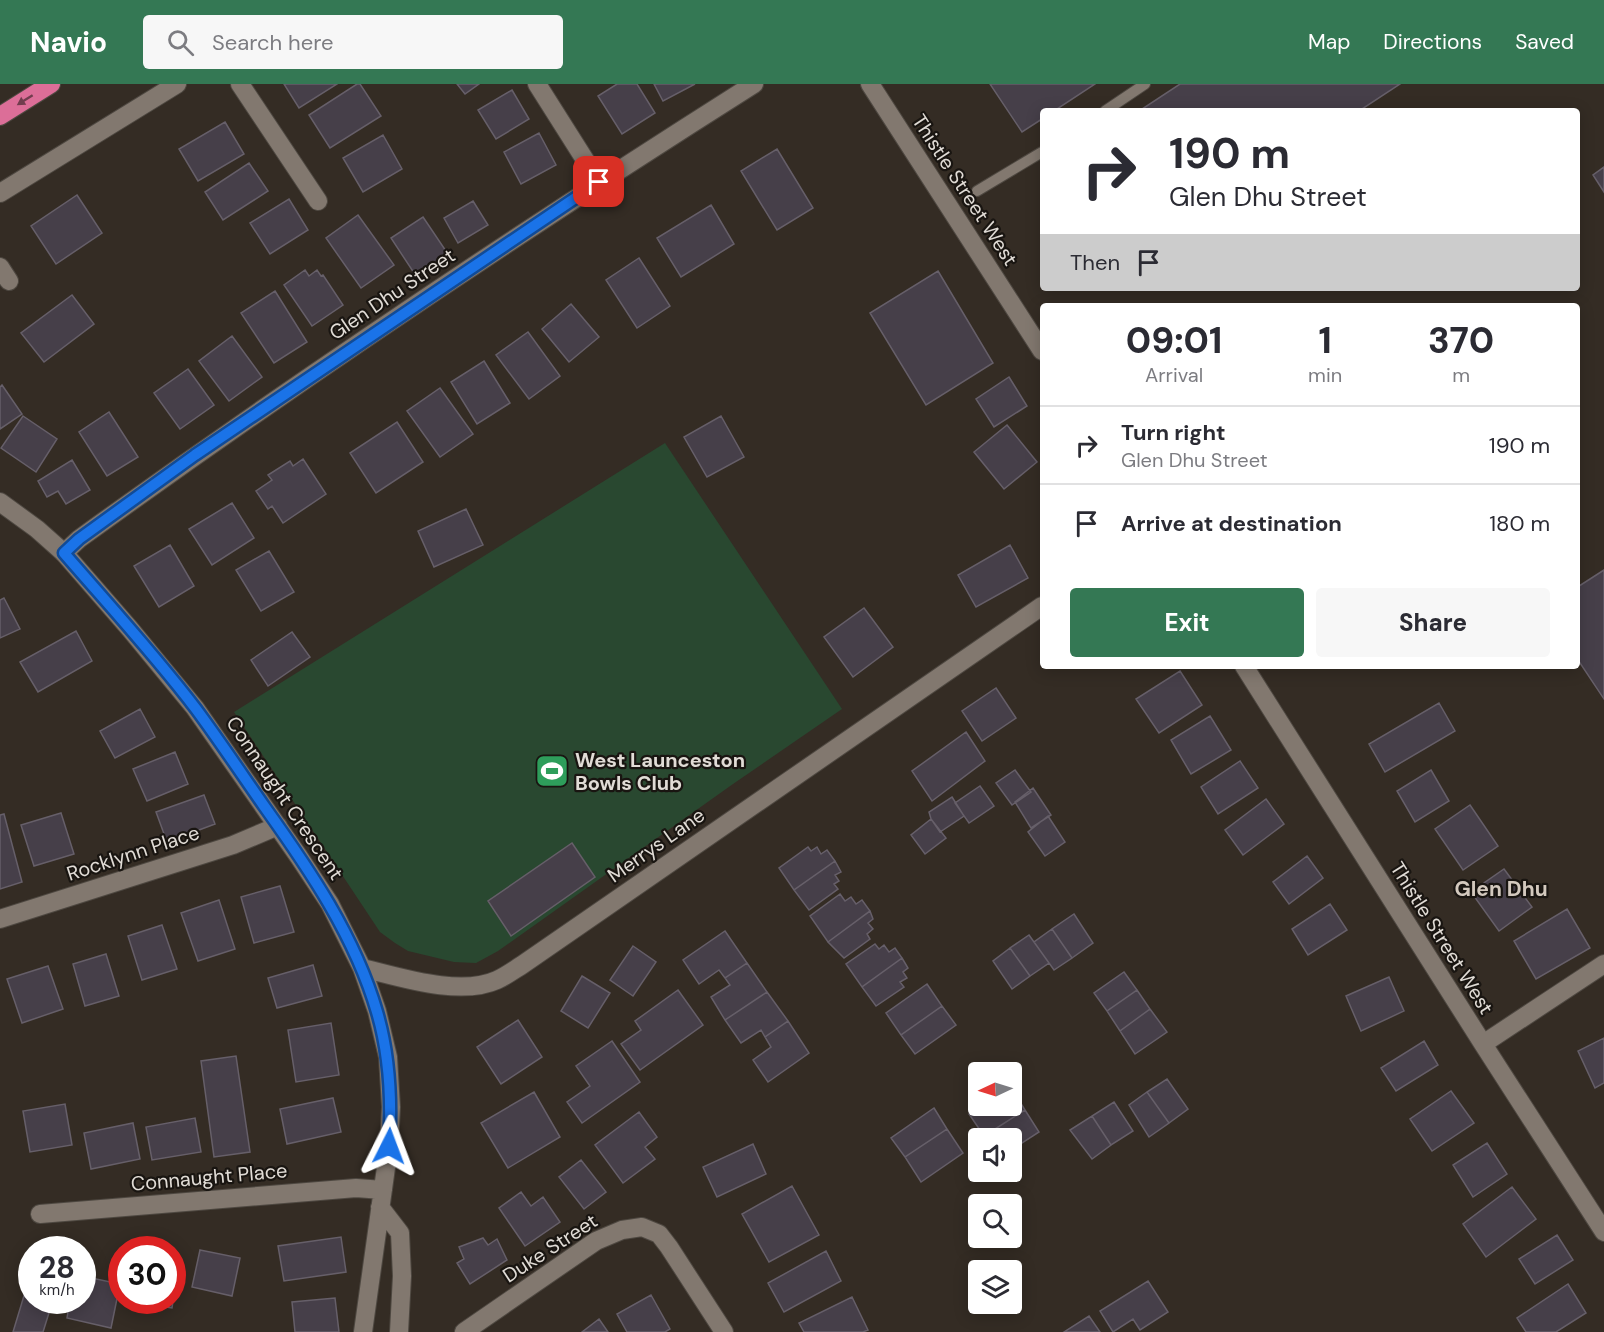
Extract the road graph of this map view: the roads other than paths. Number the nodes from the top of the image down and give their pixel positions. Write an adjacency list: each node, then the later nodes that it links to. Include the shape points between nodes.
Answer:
1 (51, 84): 9 (highway, one-way to 9)
2 (177, 84): 13 (street)
3 (240, 84): 14 (street)
4 (537, 84): 11 (street)
5 (754, 84): 11 (street, Glen Dhu Street)
6 (870, 84): 15 (street, Thistle Street West)
7 (1145, 84): 8 (lane)
8 (1109, 108)
9 (0, 116)
10 (1040, 153): 12 (lane)
11 (599, 182): 17 (street, Glen Dhu Street, via 195,455)
12 (977, 191)
13 (0, 193)
14 (318, 201)
15 (1040, 348)
16 (0, 502): 17 (street, Connaught Crescent)
17 (64, 553): 20 (street, Connaught Crescent, via 195,708)
18 (1040, 607): 23 (street, Merrys Lane, via 496,981 449,986)
19 (1247, 669): 24 (street, Thistle Street West)
20 (278, 826): 21 (street, Rocklynn Place, via 233,845); 23 (street, Connaught Crescent, via 330,904)
21 (0, 919)
22 (1604, 964): 24 (street)
23 (362, 968): 25 (street, Connaught Crescent, via 388,1057 392,1107)
24 (1483, 1044): 27 (street, Thistle Street West)
25 (381, 1199): 26 (street, Connaught Place, via 357,1188); 28 (street, Connaught Crescent); 29 (street, via 400,1233)
26 (40, 1214)
27 (1604, 1232)
28 (363, 1332)
29 (399, 1332)
30 (464, 1332): 31 (street, Duke Street, via 596,1241 642,1227 659,1234)
31 (724, 1332)

